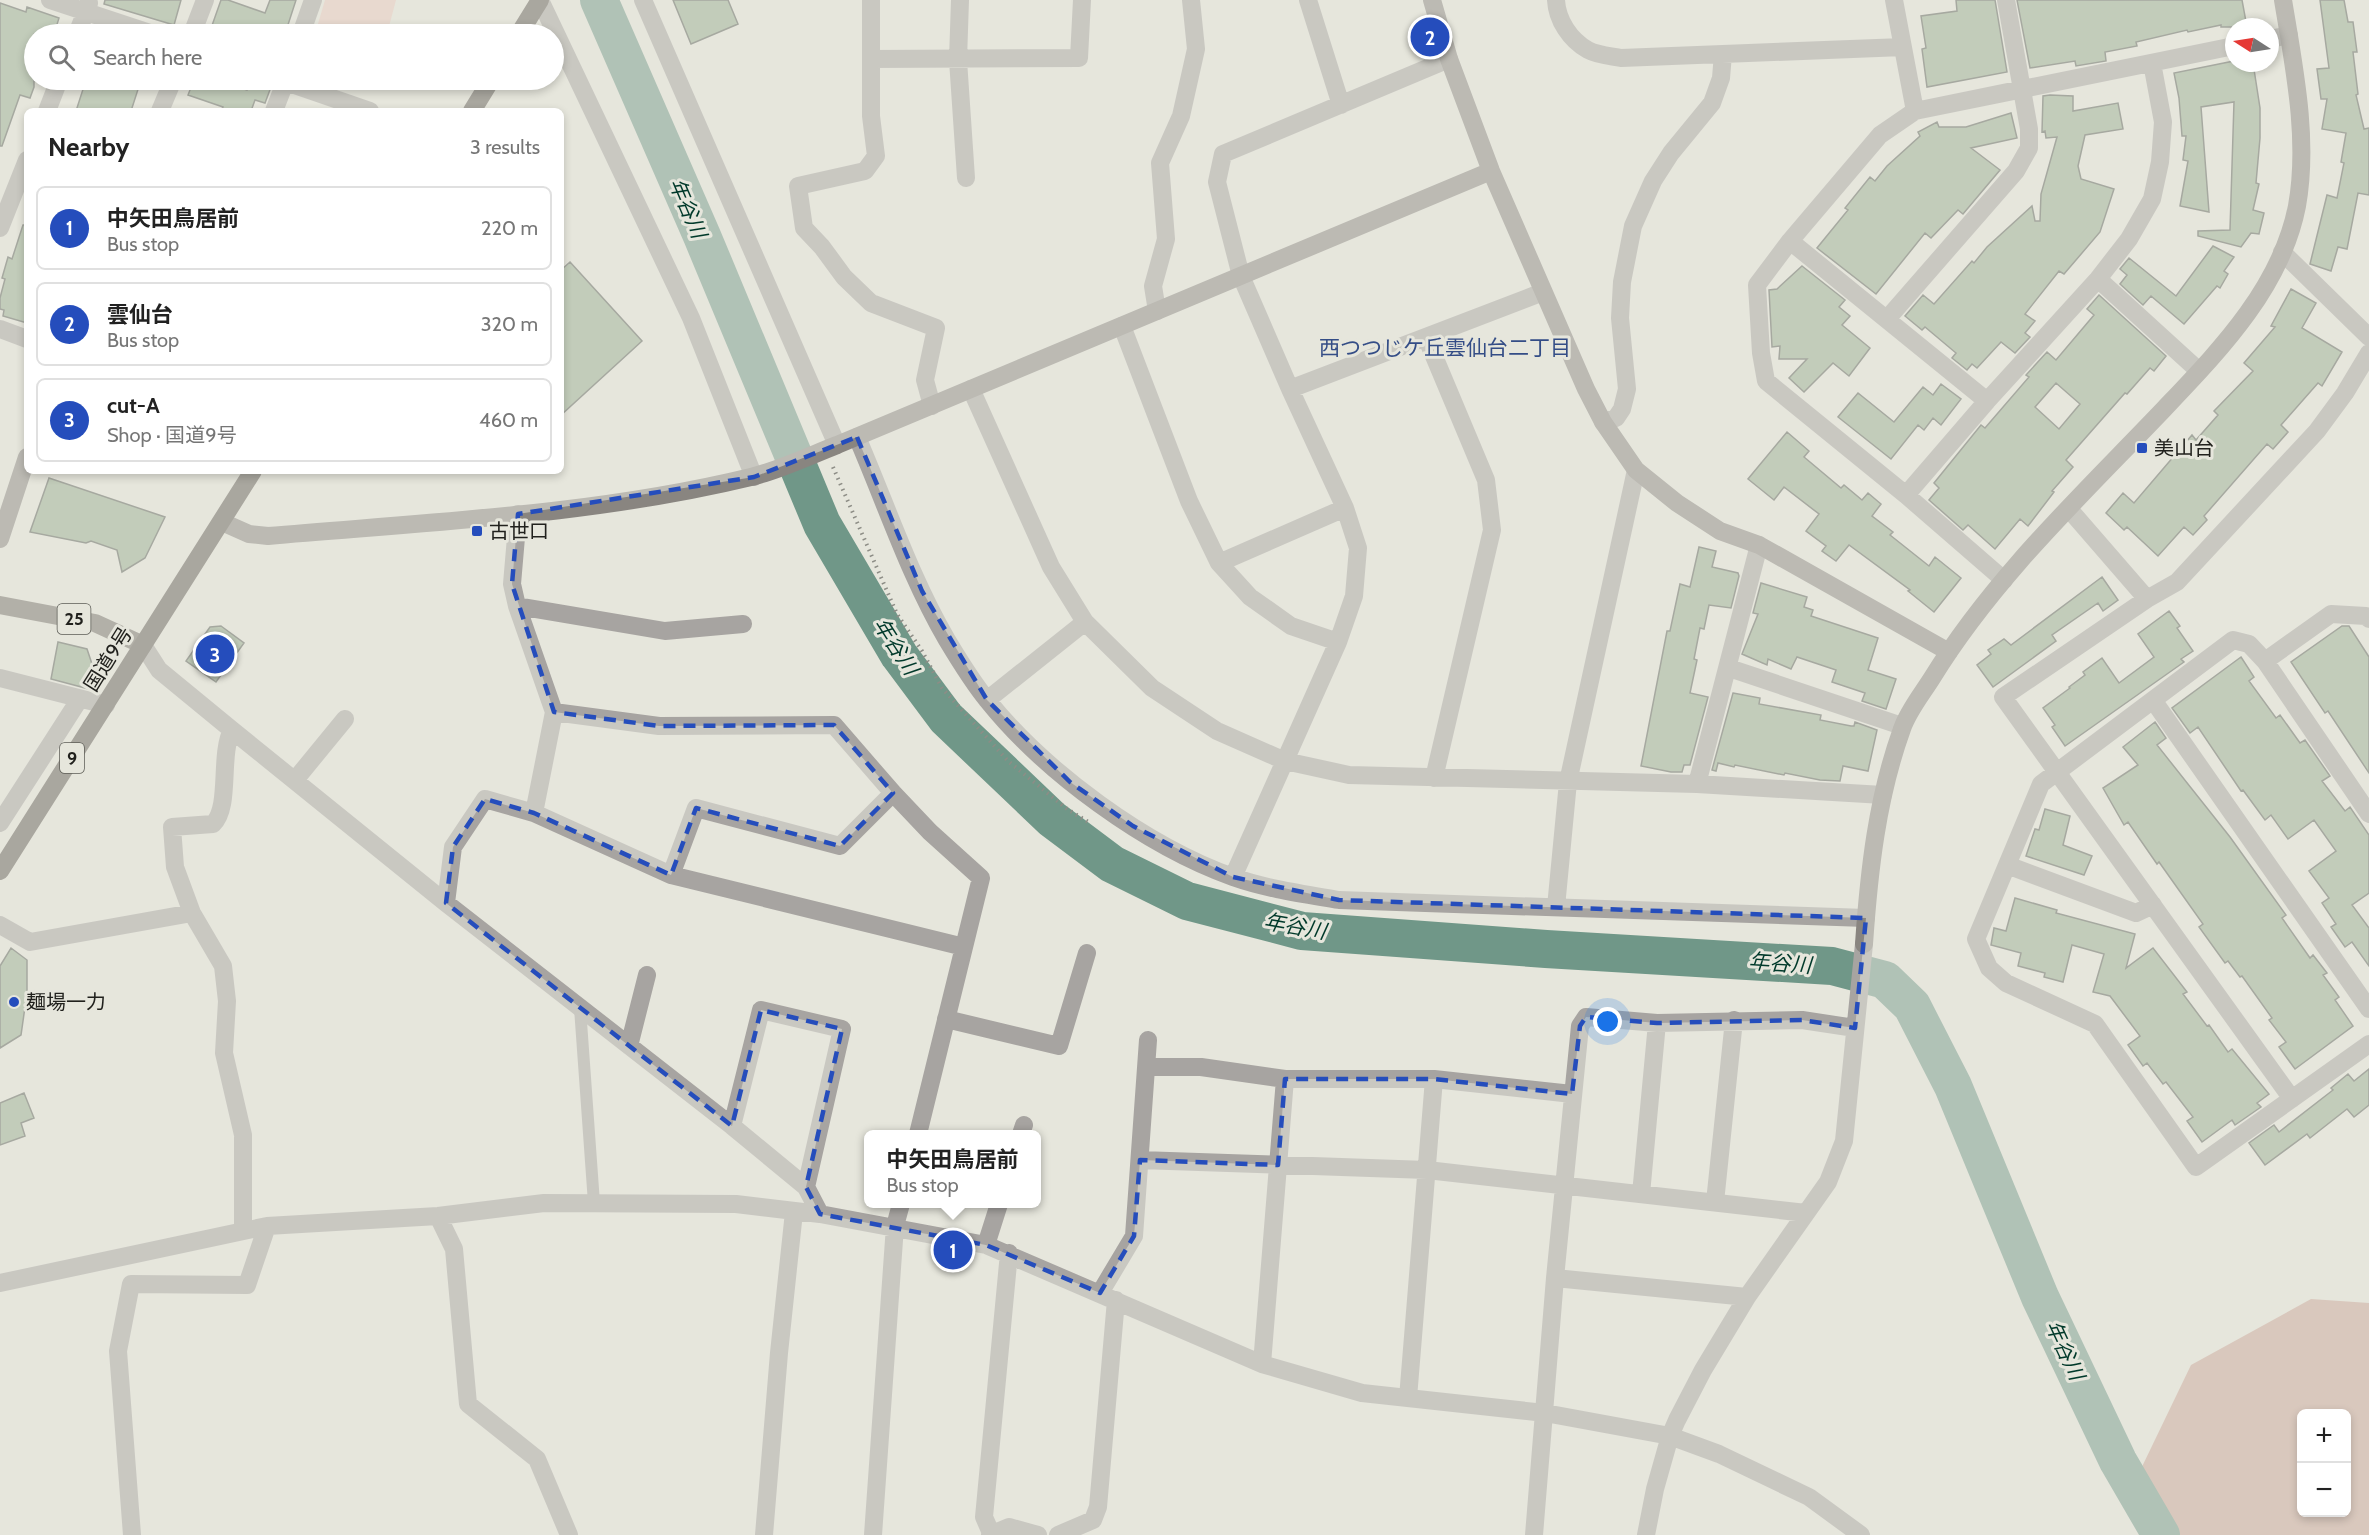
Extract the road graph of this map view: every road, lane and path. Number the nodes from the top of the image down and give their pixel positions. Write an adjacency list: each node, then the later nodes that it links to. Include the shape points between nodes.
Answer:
1 (50, 0): 16 (street)
2 (205, 0): 19 (street)
3 (313, 0): 20 (street)
4 (540, 0): 21 (highway); 22 (street)
5 (643, 0): 70 (street)
6 (871, 0): 29 (street)
7 (960, 0): 31 (street)
8 (1082, 0): 31 (street, via 1079,58)
9 (1191, 0): 55 (street, via 1196,49 1181,116 1160,163 1166,239 1153,286)
10 (1308, 0): 39 (street)
11 (1432, 0): 30 (street)
12 (1556, 0): 28 (street, via 1557,13 1569,34 1589,50 1621,58)
13 (1894, 0): 25 (street)
14 (2006, 0): 33 (street)
15 (2283, 0): 23 (street)
16 (88, 6): 17 (street); 18 (street)
17 (81, 24)
18 (130, 24)
19 (196, 24)
20 (305, 24)
21 (525, 24)
22 (551, 24)
23 (2289, 35): 24 (street); 51 (street, via 2302,129 2296,206)
24 (2279, 37)
25 (1903, 47): 28 (street); 45 (street)
26 (2225, 48): 32 (street)
27 (564, 51): 74 (street)
28 (1723, 54): 68 (street, via 1721,78 1712,103 1653,181 1633,226 1621,309 1627,389 1616,418)
29 (871, 59): 31 (street); 67 (street, via 876,156 865,171 798,186 804,228 844,278 870,303 936,328 925,380)
30 (1449, 59): 39 (street); 47 (street)
31 (958, 60): 48 (street)
32 (2152, 63): 33 (street); 53 (street, via 2163,122 2152,199)
33 (2022, 89): 45 (street); 56 (street, via 2029,148 2016,171)
34 (55, 90): 40 (street)
35 (169, 90): 41 (street)
36 (281, 90): 42 (street)
37 (312, 90): 43 (street)
38 (485, 90): 44 (highway)
39 (1341, 105): 52 (street, via 1223,154 1217,182)
40 (48, 108)
41 (161, 108)
42 (275, 108)
43 (362, 108)
44 (474, 108)
45 (1915, 111): 50 (street, via 1880,135)
46 (24, 168): 49 (street)
47 (1491, 171): 52 (street); 54 (street)
48 (966, 178)
49 (0, 228)
50 (1790, 241): 56 (street); 75 (street, via 1757,285 1766,381)
51 (2282, 252): 60 (street); 63 (street, via 2253,308)
52 (1241, 276): 55 (street); 65 (street)
53 (2098, 279): 63 (street); 66 (street)
54 (1544, 292): 59 (street); 68 (street)
55 (1157, 311): 57 (street)
56 (1887, 319): 66 (street)
57 (1122, 326): 64 (street); 82 (street, via 1189,501)
58 (0, 329): 61 (street)
59 (1426, 337): 65 (street); 106 (street, via 1486,480 1492,530)
60 (2369, 337)
61 (24, 338)
62 (2369, 354): 84 (street, via 2318,430 2177,582)
63 (2199, 371): 77 (street)
64 (971, 389): 67 (street); 88 (street, via 1052,567)
65 (1290, 389): 76 (street)
66 (1987, 401): 75 (street)
67 (932, 406): 69 (street)
68 (1603, 422): 72 (street)
69 (857, 436): 70 (street); 97 (street, via 922,591 947,640)
70 (828, 448): 74 (street)
71 (24, 466): 80 (street)
72 (1636, 470): 81 (street, via 1720,531); 108 (street)
73 (251, 474): 79 (highway, 国道9号 / 9)
74 (760, 474): 78 (street, via 645,497)
75 (1906, 495): 83 (street)
76 (1346, 508): 82 (street); 90 (street, via 1358,548 1354,596)
77 (2069, 509): 83 (street); 84 (street)
78 (518, 514): 79 (street, via 267,536 249,534); 86 (street, via 512,584)
79 (222, 522): 91 (highway, 国道9号 / 9)
80 (0, 539)
81 (1759, 545): 92 (street); 94 (street)
82 (1219, 563): 90 (street, via 1250,597 1291,626)
83 (2004, 580): 92 (street)
84 (2147, 599): 105 (street, via 2003,697)
85 (0, 605): 91 (main road, 25, via 94,623)
86 (517, 606): 89 (street, via 665,631); 100 (street)
87 (2369, 619): 93 (street, via 2331,614)
88 (1086, 622): 97 (street); 104 (street, via 1152,688 1217,731)
89 (742, 624)
90 (1338, 642): 104 (street)
91 (143, 645): 99 (highway, 国道9号 / 9); 103 (street, via 159,670)
92 (1948, 652): 102 (street)
93 (2265, 661): 98 (street, via 2249,644 2233,640); 113 (street)
94 (1729, 668): 102 (street); 109 (street)
95 (0, 678): 96 (street)
96 (79, 700): 99 (street); 114 (street)
97 (987, 700): 118 (street, via 1070,782 1184,855)
98 (2153, 700): 105 (street); 129 (street)
99 (106, 705): 116 (highway, 国道9号 / 9)
100 (554, 712): 110 (street, via 659,726 834,725); 112 (street)
101 (345, 719): 107 (street)
102 (1902, 726): 111 (street)
103 (232, 730): 107 (street); 122 (street, via 225,751 218,820 213,825 172,827 176,867)
104 (1285, 760): 106 (street, via 1349,775); 118 (street)
105 (2056, 772): 115 (street, via 2041,784); 120 (street)
106 (1434, 778): 108 (street)
107 (295, 780): 119 (street)
108 (1568, 782): 109 (street); 121 (street)
109 (1697, 784): 111 (street)
110 (892, 793): 117 (street, via 840,846 696,808); 125 (street, via 981,878)
111 (1883, 795): 123 (street, via 1872,848)
112 (534, 813): 117 (street); 119 (street, via 485,799 453,847)
113 (2369, 814)
114 (0, 823)
115 (2007, 865): 120 (street, via 2136,913); 141 (street, via 1976,939 1989,968 2006,983 2095,1024 2196,1167)
116 (0, 871)
117 (671, 875): 125 (street)
118 (1233, 877): 121 (street, via 1339,900)
119 (446, 903): 128 (street)
120 (2153, 905): 141 (street)
121 (1556, 907): 123 (street)
122 (192, 913): 124 (street, via 30,942); 160 (street, via 224,966 224,1053 243,1135)
123 (1866, 918): 132 (street)
124 (0, 925)
125 (964, 947): 130 (street)
126 (1087, 953): 130 (street, via 1059,1046)
127 (647, 975): 136 (street)
128 (580, 1008): 136 (street); 150 (lane)
129 (2369, 1009)
130 (946, 1019): 143 (street)
131 (1734, 1020): 132 (street); 133 (street); 151 (street)
132 (1857, 1022): 155 (street, via 1844,1141 1828,1182)
133 (1657, 1023): 140 (street, via 1587,1017 1580,1026); 149 (street)
134 (1148, 1040): 137 (street)
135 (2369, 1044): 141 (street)
136 (629, 1046): 142 (street)
137 (1147, 1067): 138 (street, via 1201,1067); 144 (street)
138 (1285, 1079): 139 (street); 145 (street)
139 (1434, 1079): 140 (street); 146 (street)
140 (1572, 1094): 147 (street)
141 (2292, 1099)
142 (732, 1126): 148 (street); 148 (street, via 761,1010 842,1029)
143 (919, 1130)
144 (1140, 1160): 145 (street); 165 (street, via 1134,1236)
145 (1278, 1165): 146 (street); 167 (street)
146 (1427, 1170): 147 (street); 168 (street)
147 (1564, 1186): 149 (street); 163 (street)
148 (806, 1187): 156 (street)
149 (1641, 1194): 151 (street)
150 (594, 1203): 154 (street, via 735,1204); 157 (street, via 544,1203)
151 (1715, 1203): 155 (street)
152 (899, 1208): 159 (street)
153 (997, 1208): 161 (street)
154 (794, 1212): 156 (street); 174 (street)
155 (1806, 1213): 166 (street)
156 (820, 1214): 159 (street)
157 (438, 1216): 158 (street); 173 (street, via 454,1249 468,1404 537,1459)
158 (267, 1226): 160 (street); 172 (street, via 247,1285 131,1284 117,1351)
159 (895, 1226): 161 (street); 175 (street)
160 (243, 1230): 164 (street)
161 (986, 1245): 162 (street)
162 (1009, 1253): 165 (street); 171 (street, via 984,1517)
163 (1555, 1278): 166 (street); 169 (street)
164 (0, 1283)
165 (1108, 1297): 167 (street); 177 (street, via 1098,1507 1093,1520)
166 (1747, 1297): 170 (street, via 1703,1370)
167 (1262, 1364): 168 (street, via 1362,1393)
168 (1408, 1398): 169 (street)
169 (1545, 1413): 170 (street); 178 (street)
170 (1670, 1437): 179 (street); 180 (street, via 1719,1454 1809,1497)
171 (990, 1534): 176 (street, via 1009,1527)
172 (132, 1535)
173 (568, 1535)
174 (764, 1535)
175 (873, 1535)
176 (1038, 1535)
177 (1058, 1535)
178 (1534, 1535)
179 (1646, 1535)
180 (1861, 1535)

